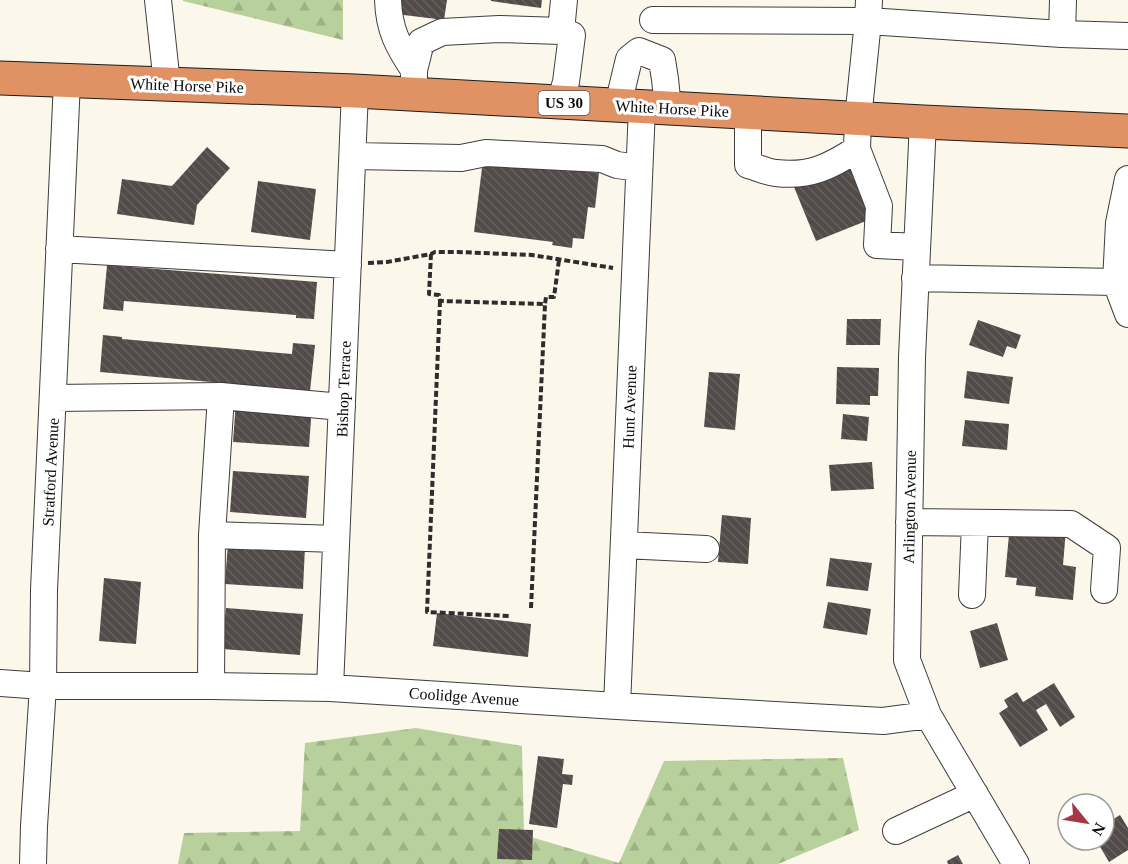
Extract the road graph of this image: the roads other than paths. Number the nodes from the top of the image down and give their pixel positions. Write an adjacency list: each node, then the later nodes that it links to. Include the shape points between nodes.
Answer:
1 (158, 0): 14 (street)
2 (388, 0): 13 (street, via 393,32)
3 (564, 0): 7 (street)
4 (1063, 0): 8 (street)
5 (648, 10): 6 (street); 10 (street)
6 (869, 11): 8 (street); 21 (street)
7 (561, 31): 13 (street, via 442,32 421,42); 16 (street, via 572,36)
8 (1062, 34): 9 (street)
9 (1128, 36)
10 (647, 53): 17 (street, via 639,51 629,59); 17 (street, via 662,60 666,79)
11 (0, 78): 12 (highway, White Horse Pike / US 30)
12 (67, 81): 14 (highway, White Horse Pike / US 30); 26 (street, Stratford Avenue)
13 (414, 82): 15 (highway, White Horse Pike / US 30); 16 (highway, White Horse Pike / US 30)
14 (167, 84): 15 (highway, White Horse Pike / US 30)
15 (355, 91): 22 (street, Bishop Terrace)
16 (560, 102): 17 (highway, White Horse Pike / US 30)
17 (642, 107): 18 (highway, White Horse Pike / US 30); 23 (street, Hunt Avenue)
18 (748, 113): 21 (highway, White Horse Pike / US 30); 21 (street, via 748,165 775,173 809,173 837,162)
19 (922, 122): 20 (highway, White Horse Pike / US 30); 21 (highway, White Horse Pike / US 30); 25 (street, Arlington Avenue)
20 (1128, 131)
21 (857, 134): 25 (street, via 879,206 877,245)
22 (353, 156): 23 (street, via 461,158 486,153 602,159); 27 (street, Bishop Terrace)
23 (639, 168): 38 (street, Hunt Avenue)
24 (1127, 192): 29 (street, via 1119,223)
25 (917, 247): 28 (street, Arlington Avenue)
26 (59, 249): 27 (street); 32 (street, Stratford Avenue)
27 (348, 265): 33 (street, Bishop Terrace)
28 (915, 278): 29 (street); 34 (street, Arlington Avenue)
29 (1116, 282): 30 (street)
30 (1128, 314)
31 (221, 396): 32 (street); 33 (street); 36 (street)
32 (54, 398): 43 (street, Stratford Avenue)
33 (342, 407): 37 (street, Bishop Terrace)
34 (909, 522): 35 (street); 47 (street, Arlington Avenue, via 907,660)
35 (975, 523): 40 (street, via 1071,524 1107,548); 41 (street)
36 (212, 535): 37 (street); 44 (street)
37 (336, 539): 45 (street, Bishop Terrace)
38 (624, 544): 39 (street); 46 (street, Hunt Avenue)
39 (706, 549)
40 (1104, 590)
41 (972, 595)
42 (0, 683): 43 (street, Coolidge Avenue)
43 (43, 686): 44 (street, Coolidge Avenue); 50 (street, Stratford Avenue)
44 (211, 686): 45 (street, Coolidge Avenue)
45 (330, 688): 46 (street, Coolidge Avenue)
46 (617, 706): 47 (street, Coolidge Avenue, via 883,721)
47 (928, 715): 48 (street, Arlington Avenue)
48 (975, 794): 49 (street); 51 (street, Arlington Avenue)
49 (896, 831)
50 (33, 864)
51 (1016, 864)

